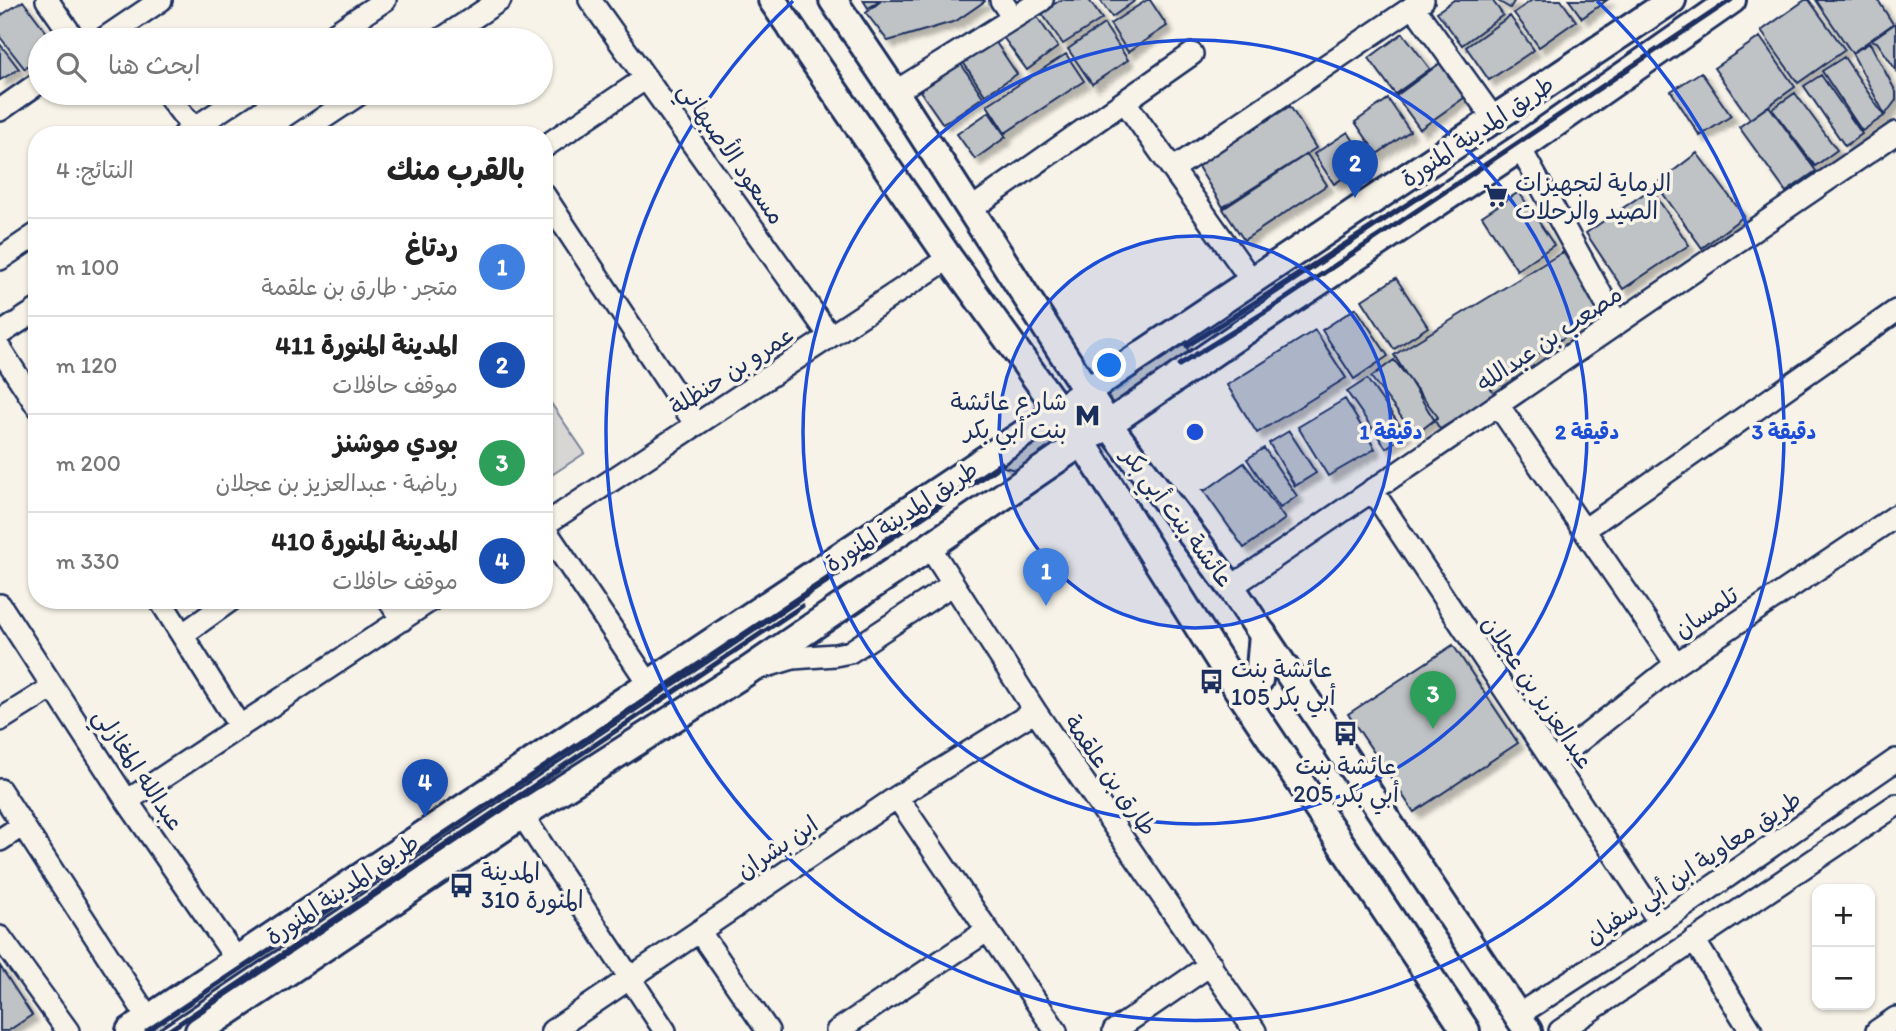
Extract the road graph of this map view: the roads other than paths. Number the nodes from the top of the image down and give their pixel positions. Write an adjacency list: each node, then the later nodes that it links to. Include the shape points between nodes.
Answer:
1 (47, 0): 15 (street)
2 (161, 0): 16 (street)
3 (385, 0): 17 (street)
4 (500, 0): 13 (street)
5 (590, 0): 20 (street, مسعود الأصبهاني)
6 (772, 0): 39 (main road, عائشة بنت أبي بكر)
7 (833, 0): 22 (main road, عائشة بنت أبي بكر)
8 (1001, 0): 14 (street)
9 (1042, 0): 14 (street)
10 (1672, 0): 28 (main road, طريق المدينة المنورة)
11 (1732, 0): 34 (main road, طريق المدينة المنورة)
12 (1418, 3): 28 (street); 35 (street)
13 (480, 8): 18 (street)
14 (1013, 18): 22 (street)
15 (67, 28)
16 (126, 28)
17 (343, 28)
18 (455, 28)
19 (1192, 54): 23 (street)
20 (646, 78): 33 (street); 46 (street, مسعود الأصبهاني)
21 (28, 90): 27 (street)
22 (895, 92): 37 (main road, عائشة بنت أبي بكر)
23 (1125, 102): 35 (street); 37 (street)
24 (173, 105): 29 (street)
25 (229, 105): 30 (street)
26 (343, 105): 31 (street)
27 (0, 110)
28 (1494, 119): 41 (main road, طريق المدينة المنورة)
29 (185, 126)
30 (198, 126)
31 (312, 126)
32 (1896, 133): 44 (street, مصعب بن عبدالله)
33 (553, 141)
34 (1520, 148): 44 (street); 52 (main road, طريق المدينة المنورة)
35 (1172, 169): 41 (street)
36 (553, 209): 53 (street)
37 (971, 209): 48 (main road, عائشة بنت أبي بكر)
38 (28, 240): 40 (street)
39 (949, 258): 46 (street, عمرو بن حنظلة); 51 (main road, عائشة بنت أبي بكر)
40 (0, 259)
41 (1252, 281): 48 (main road, طريق المدينة المنورة)
42 (1896, 311): 58 (street)
43 (28, 316): 45 (street)
44 (1617, 323): 50 (street, مصعب بن عبدالله)
45 (0, 334)
46 (830, 336): 53 (street, عمرو بن حنظلة)
47 (0, 349): 49 (street)
48 (1087, 389): 51 (main road, طريق المدينة المنورة); 52 (main road, عائشة بنت أبي بكر)
49 (28, 392)
50 (1498, 405): 55 (street, مصعب بن عبدالله); 58 (street)
51 (1060, 410): 54 (main road, عائشة بنت أبي بكر); 73 (main road, طريق المدينة المنورة)
52 (1108, 424): 54 (main road, طريق المدينة المنورة); 62 (main road, عائشة بنت أبي بكر)
53 (696, 425): 57 (street, عمرو بن حنظلة)
54 (1082, 442): 60 (main road, طريق المدينة المنورة); 75 (main road, عائشة بنت أبي بكر)
55 (1373, 490): 62 (street, مصعب بن عبدالله); 80 (street, عبدالعزيز بن عجلان)
56 (1896, 516): 71 (street, تلمسان)
57 (553, 521)
58 (1584, 530): 71 (street)
59 (553, 540): 73 (street)
60 (929, 546): 61 (street, طارق بن علقمة); 72 (main road, طريق المدينة المنورة)
61 (953, 584): 72 (street, طريق المدينة المنورة, via 850,652 793,658); 76 (street, طارق بن علقمة)
62 (1231, 587): 69 (main road, عائشة بنت أبي بكر)
63 (0, 605): 74 (street, عبدالله المغازلي)
64 (166, 609): 70 (street)
65 (218, 609): 70 (street)
66 (394, 609): 68 (street)
67 (418, 609): 68 (street)
68 (402, 620): 78 (street)
69 (1263, 634): 75 (main road, via 1259,680); 99 (main road, عائشة بنت أبي بكر)
70 (182, 635): 78 (street)
71 (1676, 664): 80 (street, تلمسان)
72 (746, 672): 85 (main road, طريق المدينة المنورة)
73 (649, 684): 93 (main road, طريق المدينة المنورة)
74 (53, 687): 77 (street); 83 (street, عبدالله المغازلي)
75 (1237, 688): 98 (main road, عائشة بنت أبي بكر)
76 (1035, 711): 82 (street, ابن بشران); 94 (street, طارق بن علقمة)
77 (0, 720)
78 (240, 727): 83 (street)
79 (1896, 760): 88 (street, طريق معاوية ابن أبي سفيان)
80 (1553, 762): 88 (street, عبدالعزيز بن عجلان)
81 (0, 790): 86 (street)
82 (897, 797): 89 (street); 90 (street, ابن بشران)
83 (127, 802): 93 (street, عبدالله المغازلي)
84 (1896, 805): 92 (street)
85 (522, 815): 95 (street); 101 (main road, طريق المدينة المنورة)
86 (23, 825): 87 (street); 97 (street)
87 (0, 840)
88 (1660, 923): 99 (street, طريق معاوية ابن أبي سفيان)
89 (988, 930): 105 (street); 106 (street)
90 (699, 931): 95 (street, ابن بشران); 104 (street)
91 (0, 937): 102 (street)
92 (1694, 940): 109 (street); 110 (street)
93 (237, 960): 97 (main road, طريق المدينة المنورة)
94 (1210, 964): 107 (street); 108 (street, طارق بن علقمة)
95 (629, 979): 100 (street, ابن بشران); 103 (street)
96 (1896, 1018): 111 (street)
97 (139, 1025)
98 (1467, 1026)
99 (1519, 1026)
100 (560, 1029)
101 (203, 1030)
102 (68, 1031)
103 (665, 1031)
104 (768, 1031)
105 (838, 1031)
106 (1056, 1031)
107 (1114, 1031)
108 (1255, 1031)
109 (1560, 1031)
110 (1751, 1031)
111 (1877, 1031)

